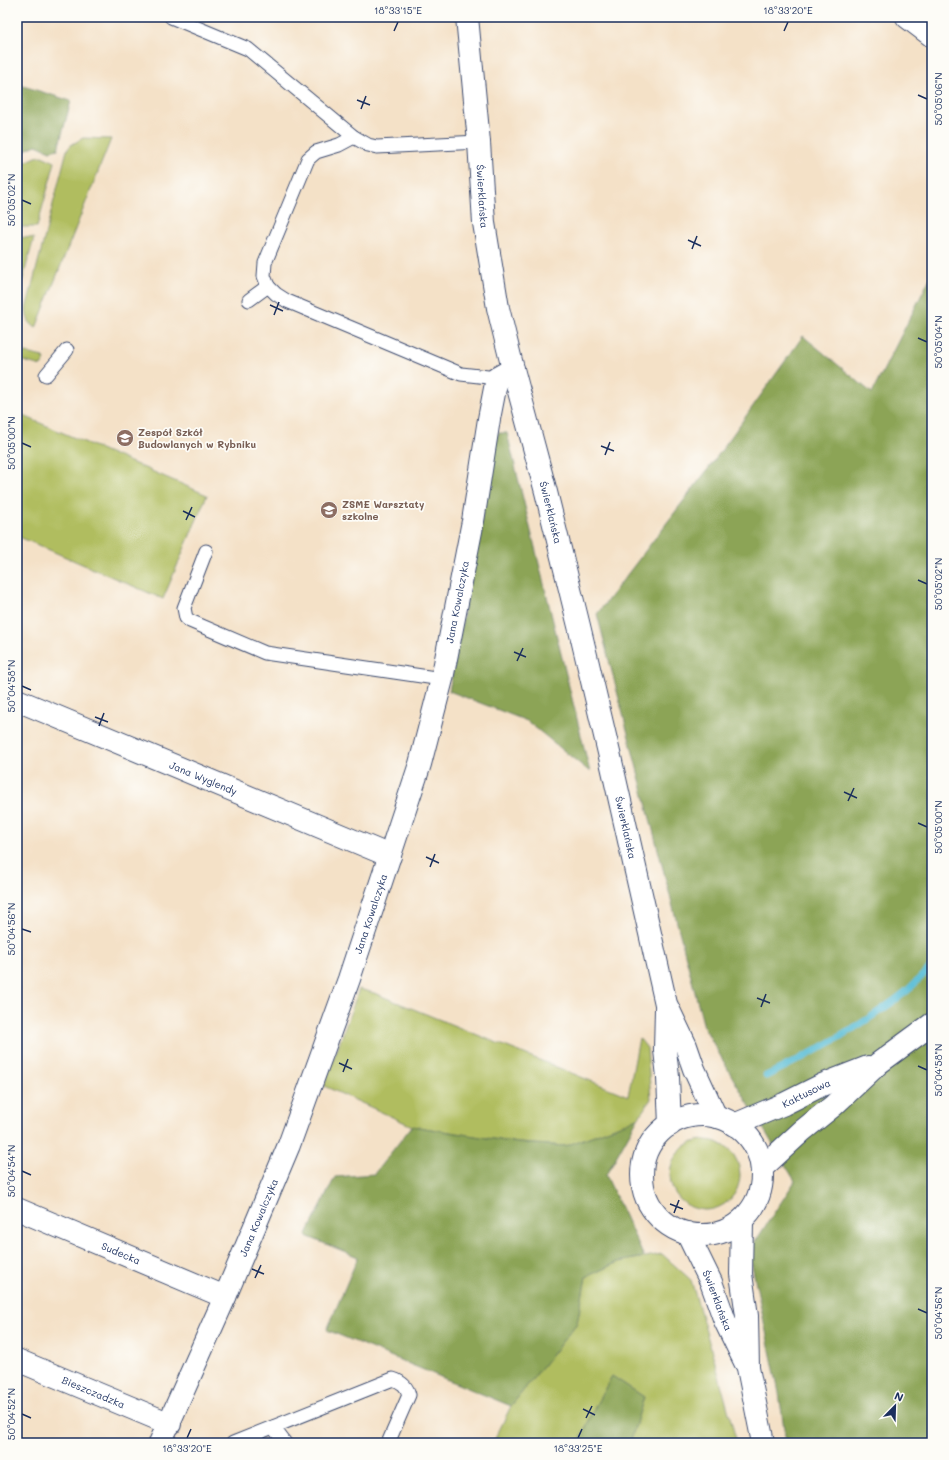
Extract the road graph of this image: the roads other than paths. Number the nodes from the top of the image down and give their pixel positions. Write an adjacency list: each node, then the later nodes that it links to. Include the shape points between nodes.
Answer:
1 (170, 17): 5 (lane, via 248,50)
2 (467, 17): 6 (street, Świerklańska)
3 (907, 17): 4 (street)
4 (932, 36)
5 (354, 137): 6 (lane, via 377,147); 7 (lane, via 316,152 308,159 265,264 264,276)
6 (479, 142): 10 (street, Świerklańska, via 484,223 498,308)
7 (268, 286): 8 (lane); 10 (lane, via 287,301 461,374)
8 (250, 300)
9 (67, 350): 11 (lane)
10 (505, 374): 13 (street, Jana Kowalczyka, via 489,418 473,521); 16 (street, Świerklańska, via 546,492)
11 (46, 375)
12 (206, 551): 13 (lane, via 184,608 186,618 190,621 266,653)
13 (442, 679): 15 (street, Jana Kowalczyka, via 420,764)
14 (17, 700): 15 (street, Jana Wyglendy)
15 (390, 856): 25 (street, Jana Kowalczyka, via 289,1145)
16 (666, 1004): 19 (street, Świerklańska, via 694,1069); 20 (street, Świerklańska, via 665,1050)
17 (932, 1024): 18 (street, Kaktusowa)
18 (879, 1063): 19 (street, Kaktusowa, via 822,1085 784,1104); 21 (street, Kaktusowa)
19 (725, 1121): 20 (street, via 704,1116 692,1117); 21 (street, via 744,1133 753,1144)
20 (670, 1125): 24 (street, via 660,1132 646,1153 642,1178 644,1191 657,1215 670,1226)
21 (762, 1168): 23 (street, via 762,1180 756,1202)
22 (17, 1209): 25 (street, Sudecka)
23 (742, 1220): 24 (street, via 716,1234); 27 (street, Świerklańska, via 741,1274 747,1316)
24 (687, 1233): 27 (street, Świerklańska, via 711,1282 725,1322)
25 (225, 1297): 29 (street, Jana Kowalczyka)
26 (17, 1360): 29 (street, Bieszczadzka)
27 (748, 1368): 33 (street, Świerklańska)
28 (273, 1427): 30 (lane); 31 (lane); 32 (lane, via 393,1379 402,1382 409,1395)
29 (165, 1434)
30 (234, 1443)
31 (285, 1443)
32 (388, 1443)
33 (763, 1443)

